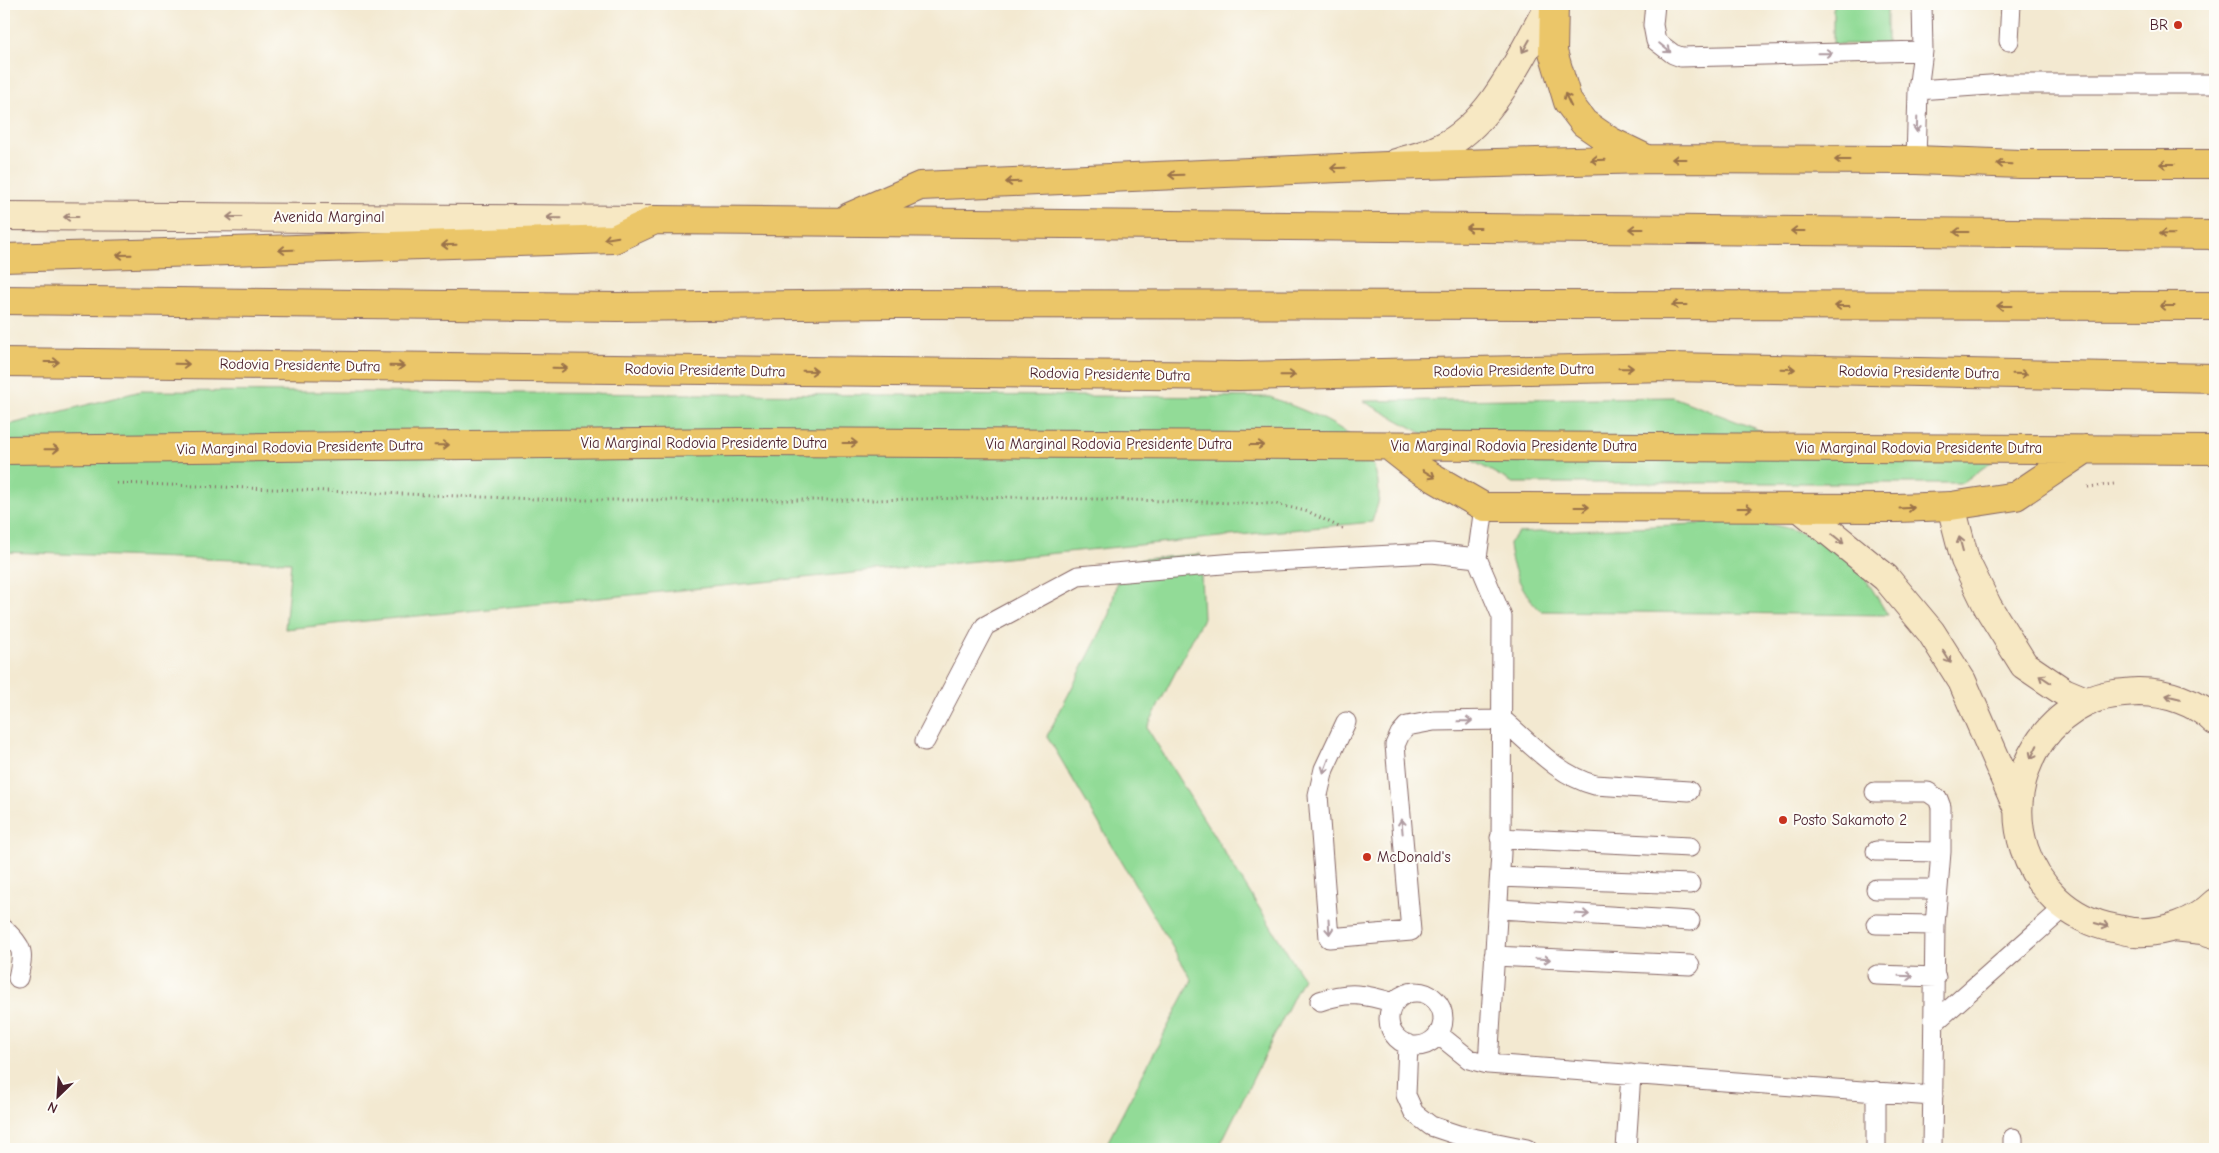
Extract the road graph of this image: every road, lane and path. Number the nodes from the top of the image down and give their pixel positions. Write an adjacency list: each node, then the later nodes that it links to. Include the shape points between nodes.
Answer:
1 (1552, 4): 9 (highway, one-way to 1, via 1610,141 1584,123 1568,102 1553,52); 12 (street, one-way to 12, via 1492,105 1469,129 1441,148)
2 (1655, 4): 6 (lane, one-way to 6, via 1653,25 1656,41 1680,57)
3 (1922, 4): 6 (lane)
4 (2011, 4): 5 (lane)
5 (2010, 40)
6 (1923, 51): 8 (lane)
7 (2215, 84): 8 (lane, via 2004,84)
8 (1918, 90): 10 (lane, one-way to 10)
9 (1647, 159): 10 (highway, one-way to 9); 12 (highway, one-way to 12)
10 (1916, 160): 11 (highway, one-way to 10, via 2020,164)
11 (2215, 164)
12 (1387, 166): 15 (highway, one-way to 15, via 920,186)
13 (4, 216): 14 (street, Avenida Marginal, one-way to 13)
14 (655, 220): 15 (highway); 17 (highway, one-way to 17, via 614,239)
15 (839, 221): 16 (highway, one-way to 15)
16 (2215, 235)
17 (4, 258)
18 (4, 300): 19 (highway, one-way to 18, via 884,304 618,307)
19 (2215, 306)
20 (4, 362): 21 (highway, Rodovia Presidente Dutra, one-way to 21, via 1239,376 1670,367)
21 (2215, 378)
22 (1389, 446): 23 (highway, Via Marginal Rodovia Presidente Dutra); 24 (highway, Via Marginal Rodovia Presidente Dutra, one-way to 22, via 738,442); 28 (highway, one-way to 28, via 1417,468)
23 (2086, 449): 25 (highway, Via Marginal Rodovia Presidente Dutra); 27 (highway, via 2016,496)
24 (4, 450)
25 (2215, 450)
26 (115, 483): 30 (path, via 562,500 1022,497 1276,504 1309,512 1344,530)
27 (1950, 506): 29 (highway, one-way to 27); 32 (street, one-way to 27, via 2064,692 2024,665 1988,607 1965,560)
28 (1484, 507): 29 (highway, one-way to 29); 31 (lane)
29 (1800, 508): 39 (street, one-way to 39, via 1886,578 1931,632 1962,681)
30 (1372, 556): 31 (lane, via 1432,553); 36 (lane, via 1078,576 984,626)
31 (1477, 558): 34 (lane, via 1502,617)
32 (2088, 702): 33 (street, one-way to 32, via 2182,699 2150,692 2118,693); 39 (street, one-way to 39, via 2060,720 2038,744 2023,774)
33 (2213, 717)
34 (1503, 720): 35 (lane, one-way to 34, via 1324,769 1318,795 1329,938 1410,931 1395,745 1406,726 1434,721); 37 (lane, via 1562,770 1586,783); 40 (lane)
35 (1346, 722)
36 (925, 741)
37 (1689, 791)
38 (1876, 792): 43 (lane, via 1928,792 1934,795 1941,807)
39 (2017, 807): 49 (street, via 2020,836 2029,863 2044,888)
40 (1500, 838): 41 (lane); 44 (lane)
41 (1690, 847)
42 (1876, 851): 43 (lane)
43 (1941, 852): 47 (lane)
44 (1500, 877): 45 (lane); 50 (lane)
45 (1690, 884)
46 (1876, 889): 47 (lane)
47 (1938, 889): 53 (lane)
48 (2215, 903): 54 (street, via 2208,911)
49 (2065, 907): 54 (street, one-way to 54, via 2099,926 2136,932); 64 (lane)
50 (1499, 908): 51 (lane, one-way to 51); 57 (lane)
51 (1690, 921)
52 (1876, 924): 53 (lane)
53 (1935, 925): 60 (lane)
54 (2174, 927): 56 (street)
55 (4, 929): 61 (lane, via 19,944 22,958)
56 (2215, 934)
57 (1494, 956): 58 (lane, one-way to 58); 67 (lane)
58 (1690, 965)
59 (1877, 976): 60 (lane, one-way to 60)
60 (1936, 977): 64 (lane)
61 (18, 978)
62 (1320, 1001): 63 (lane, via 1338,995 1358,994)
63 (1394, 1003): 65 (lane, via 1400,997 1416,992 1431,997 1441,1010 1442,1027); 66 (lane, via 1390,1011 1391,1028 1400,1040)
64 (1935, 1022): 70 (lane)
65 (1438, 1034): 66 (lane, via 1425,1044); 67 (lane, via 1468,1059)
66 (1408, 1044): 71 (lane, via 1406,1095 1414,1113 1431,1126 1458,1135)
67 (1488, 1064): 68 (lane)
68 (1631, 1074): 69 (lane); 72 (lane)
69 (1876, 1091): 70 (lane); 73 (lane)
70 (1932, 1096): 74 (lane)
71 (1527, 1149)
72 (1626, 1149)
73 (1876, 1149)
74 (1932, 1149)

